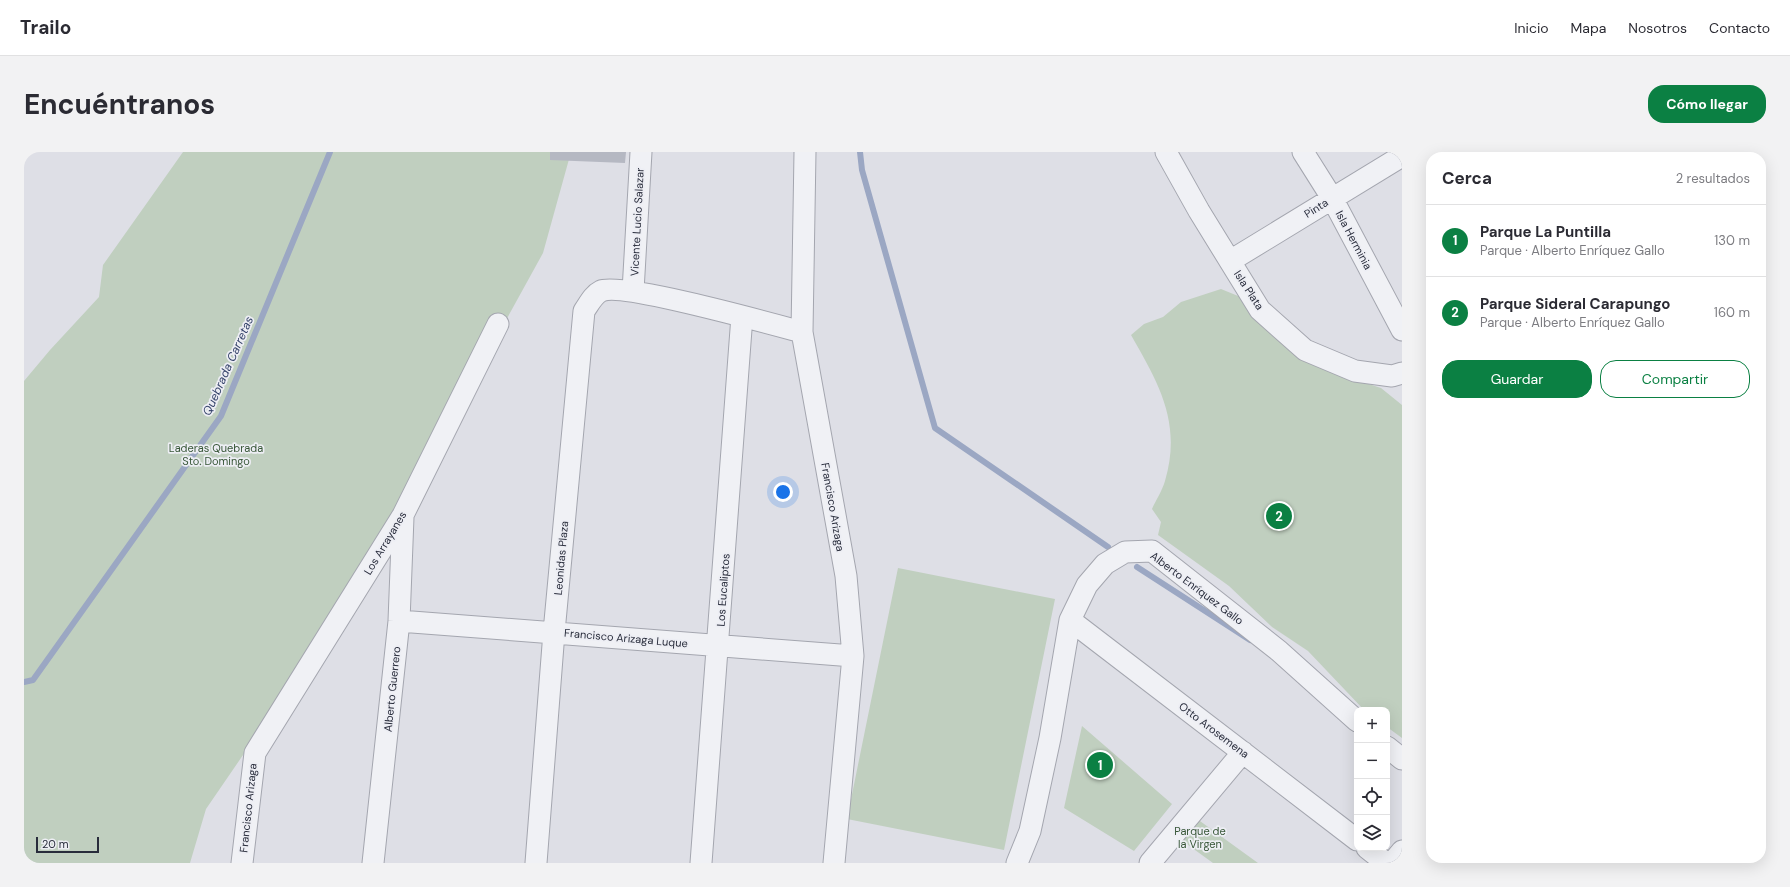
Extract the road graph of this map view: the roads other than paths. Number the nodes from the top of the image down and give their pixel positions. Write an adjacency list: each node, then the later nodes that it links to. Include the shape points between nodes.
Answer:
1 (641, 152): 8 (street, Vicente Lucio Salazar)
2 (804, 152): 12 (street, Francisco Arizaga)
3 (1166, 152): 7 (street, Isla Plata)
4 (1303, 152): 6 (street, Isla Herminia)
5 (1402, 156): 6 (street, Pinta)
6 (1332, 198): 7 (street, Pinta); 11 (street, Isla Herminia)
7 (1230, 261): 13 (street, Isla Plata, via 1260,310 1305,350 1355,371 1392,376)
8 (632, 291): 9 (street); 17 (street, Leonidas Plaza, via 602,290 593,297 584,311)
9 (742, 316): 12 (street); 18 (street, Los Eucaliptos)
10 (498, 324): 14 (street, Los Arrayanes)
11 (1402, 330)
12 (802, 332): 19 (street, Francisco Arizaga, via 846,576)
13 (1402, 374)
14 (403, 515): 16 (street, Alberto Guerrero); 23 (street, Los Arrayanes)
15 (1070, 620): 20 (street, Alberto Enríquez Gallo, via 1087,585 1105,564 1125,552 1152,551 1279,651); 22 (street, Otto Arosemena); 33 (street, Alberto Enríquez Gallo, via 1050,738 1030,831)
16 (399, 622): 17 (street, Francisco Arizaga Luque); 29 (street, Alberto Guerrero)
17 (554, 632): 18 (street, Francisco Arizaga Luque); 30 (street, Leonidas Plaza)
18 (719, 646): 19 (street, Francisco Arizaga Luque); 31 (street, Los Eucaliptos)
19 (853, 656): 32 (street, Francisco Arizaga)
20 (1354, 718)
21 (1390, 749): 24 (street)
22 (1243, 752): 25 (street, Otto Arosemena); 34 (street)
23 (254, 753): 28 (street, Francisco Arizaga)
24 (1402, 759)
25 (1354, 838)
26 (1371, 851): 35 (street)
27 (1402, 851): 36 (street)
28 (242, 863)
29 (373, 863)
30 (536, 863)
31 (702, 863)
32 (834, 863)
33 (1017, 863)
34 (1150, 863)
35 (1386, 863)
36 (1392, 863)

